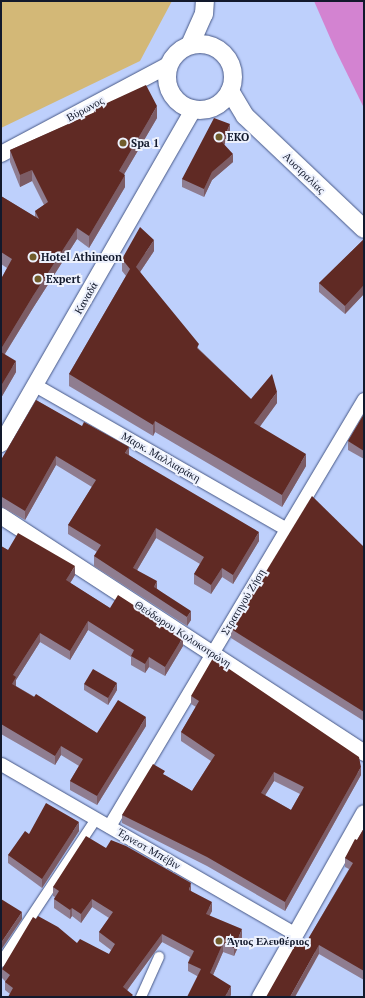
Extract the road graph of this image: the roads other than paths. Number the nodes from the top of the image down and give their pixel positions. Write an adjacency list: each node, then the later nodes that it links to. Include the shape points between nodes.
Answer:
1 (204, 8): 2 (main road); 3 (main road)
2 (190, 45): 3 (main road); 4 (main road, via 181,50)
3 (212, 46): 5 (main road, via 229,60 233,80)
4 (170, 64): 7 (main road, via 170,89 182,103); 9 (street, Βύρωνος)
5 (230, 91): 6 (main road); 8 (main road)
6 (215, 106): 7 (main road); 8 (main road)
7 (194, 109): 11 (street, Καναδά)
8 (245, 116): 10 (main road, Αυστραλίας)
9 (1, 154)
10 (364, 229)
11 (35, 385): 13 (street, Καναδά); 15 (street, Μαρκ. Μαλλιαράκη)
12 (364, 399): 15 (street, Στρατηγού Ζήση)
13 (1, 444)
14 (1, 516): 16 (street, Θεόδωρου Κολοκοτρώνη)
15 (286, 529): 16 (street, Στρατηγού Ζήση)
16 (213, 653): 17 (street, Θεόδωρου Κολοκοτρώνη); 21 (street, Στρατηγού Ζήση)
17 (364, 753)
18 (1, 764): 20 (street, Έρνεστ Μπέβιν)
19 (364, 813): 22 (street)
20 (96, 819): 21 (street, Έρνεστ Μπέβιν); 24 (street)
21 (109, 826): 22 (street, Έρνεστ Μπέβιν)
22 (296, 934): 26 (street)
23 (159, 957): 25 (street)
24 (1, 962)
25 (141, 997)
26 (260, 997)

